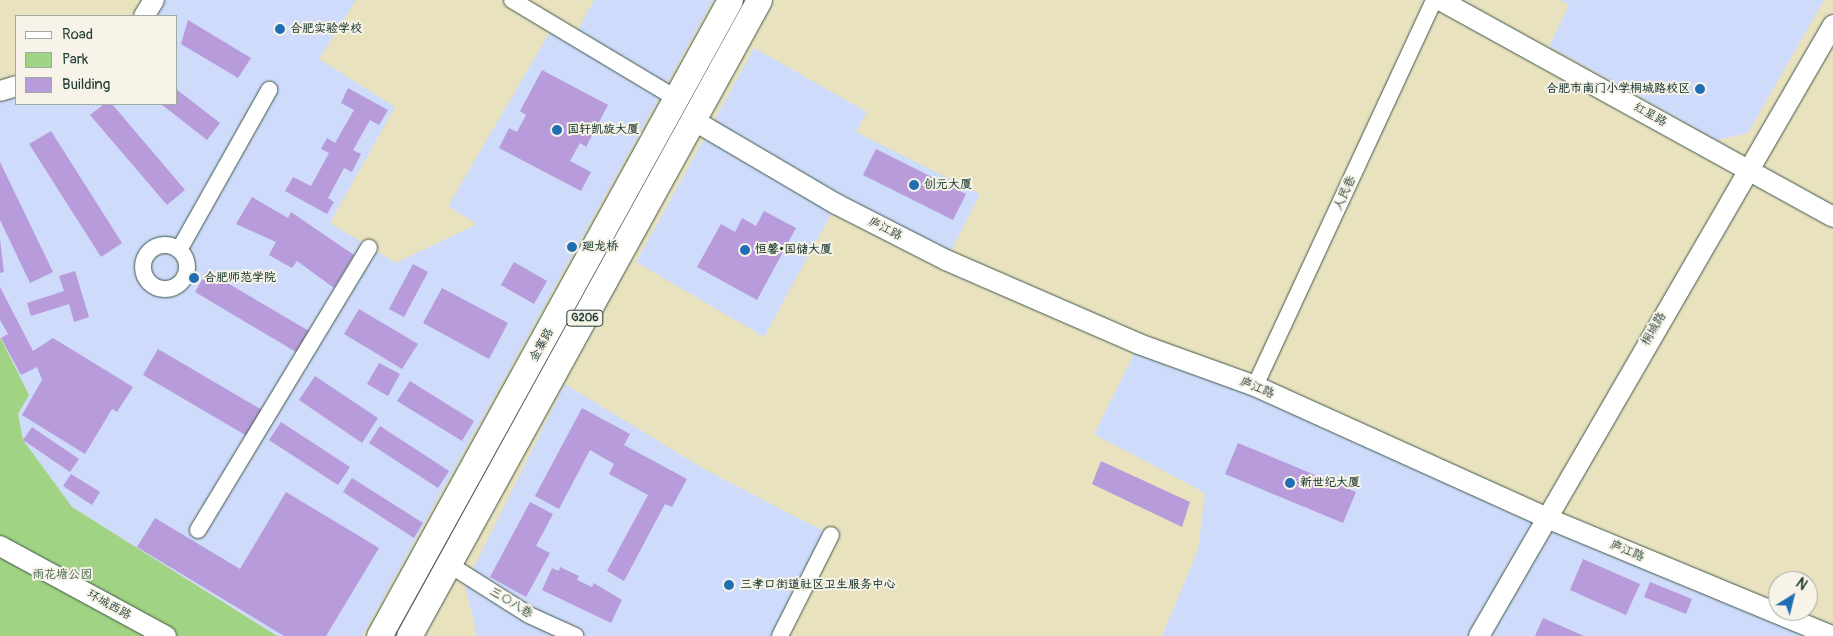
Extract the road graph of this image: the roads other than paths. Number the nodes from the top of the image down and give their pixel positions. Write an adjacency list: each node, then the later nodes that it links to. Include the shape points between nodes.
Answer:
1 (154, 0): 7 (street)
2 (512, 0): 13 (street)
3 (730, 0): 26 (main road, 金寨路)
4 (759, 0): 14 (main road, 金寨路 / G206)
5 (1434, 0): 19 (street, 人民巷)
6 (1440, 0): 15 (street, 红星路)
7 (145, 15)
8 (1833, 25): 15 (street, 桐城路)
9 (1833, 44): 15 (street, 桐城路)
10 (15, 86): 12 (street)
11 (269, 90): 18 (street)
12 (0, 91)
13 (666, 92)
14 (694, 120): 19 (street, 庐江路, via 836,204 946,260 1139,344); 24 (main road, 金寨路 / G206)
15 (1752, 171): 16 (street, 红星路); 20 (street, 桐城路)
16 (1833, 217)
17 (369, 248): 21 (street)
18 (179, 250)
19 (1255, 386): 20 (street, 庐江路)
20 (1549, 519): 30 (street, 桐城路); 31 (street, 桐城路); 32 (street, 庐江路)
21 (198, 530)
22 (832, 535): 29 (street)
23 (0, 546): 25 (street, 环城西路)
24 (450, 565): 27 (main road, 金寨路 / G206); 28 (street, 三〇八巷, via 529,615)
25 (166, 636)
26 (379, 636)
27 (409, 636)
28 (575, 636)
29 (780, 636)
30 (1479, 636)
31 (1491, 636)
32 (1831, 636)

